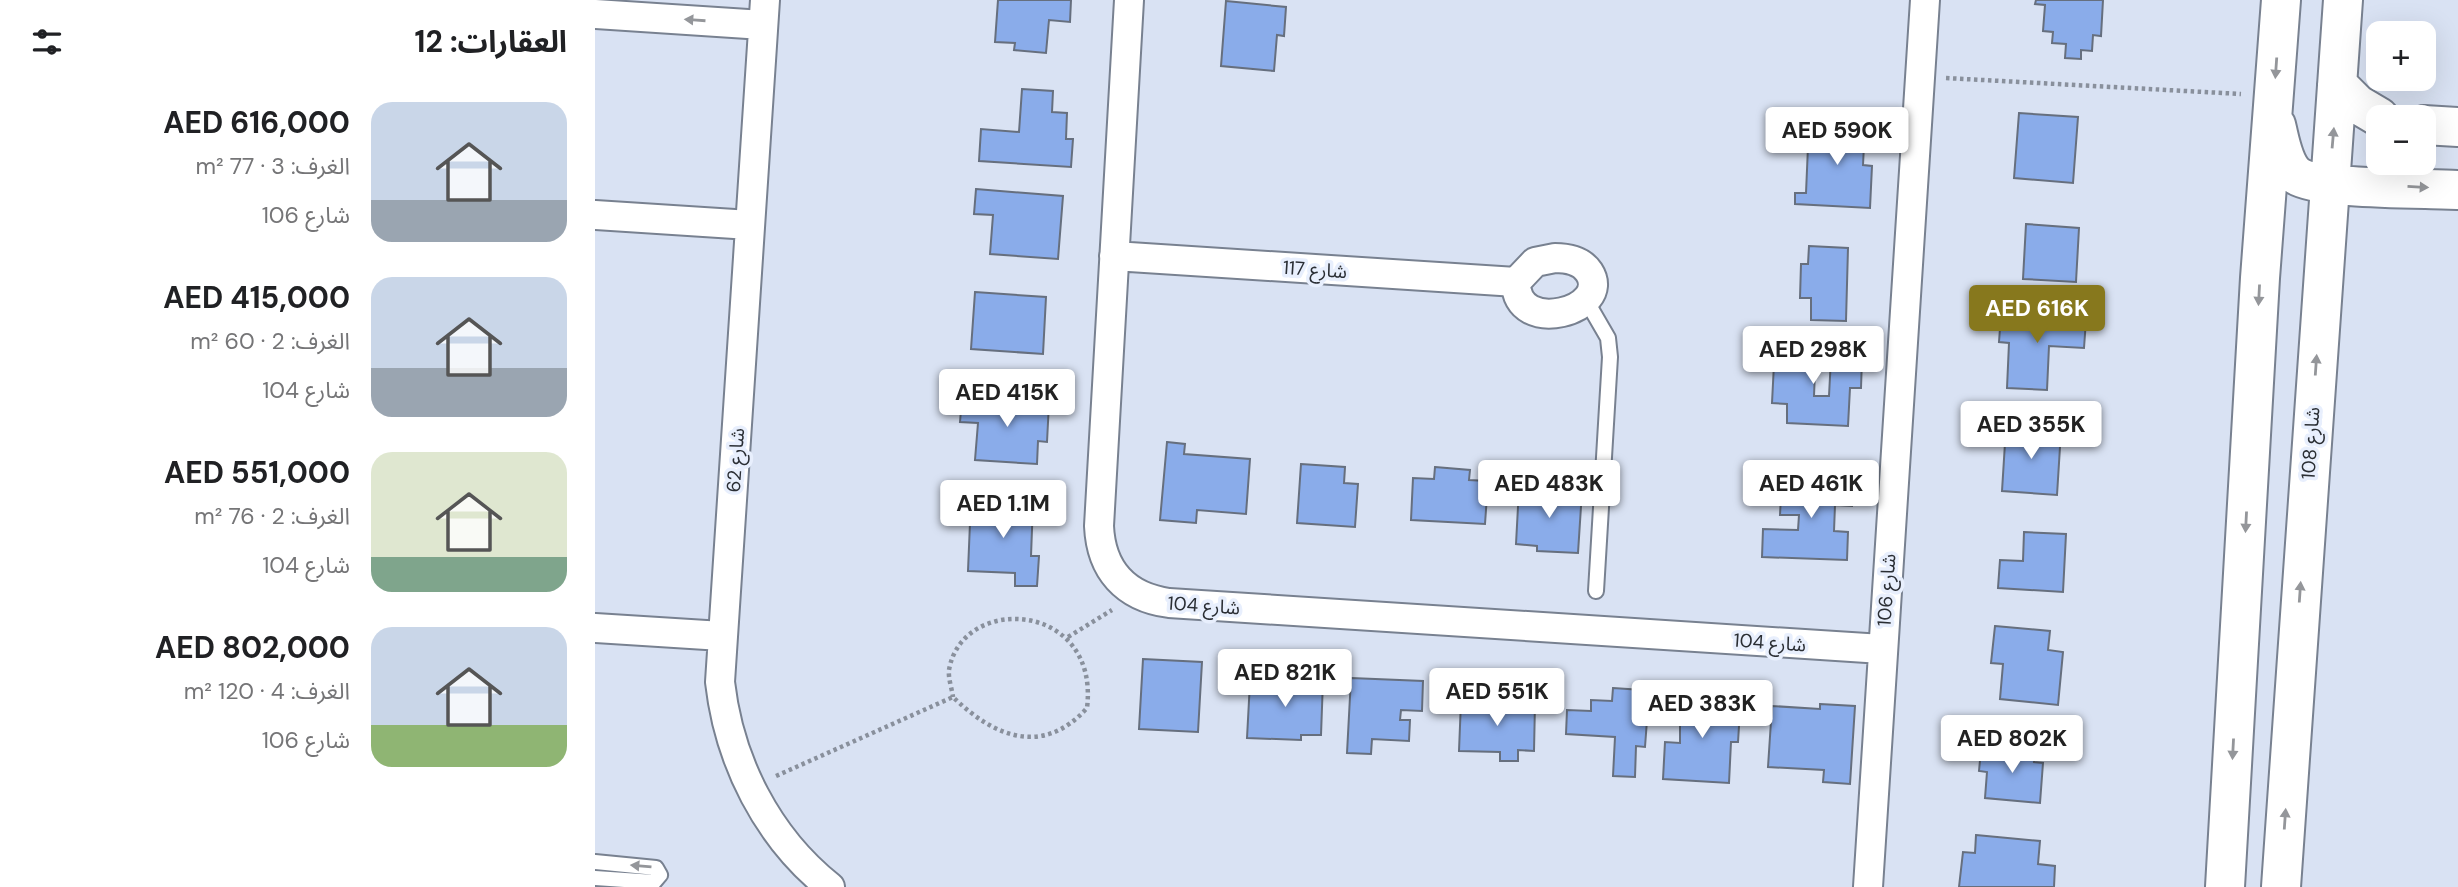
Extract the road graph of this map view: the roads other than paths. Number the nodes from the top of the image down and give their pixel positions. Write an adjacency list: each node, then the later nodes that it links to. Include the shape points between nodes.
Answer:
1 (1129, 0): 16 (street, شارع 104)
2 (1925, 0): 22 (street, شارع 106)
3 (2281, 0): 8 (street, one-way to 8)
4 (2343, 0): 7 (street, شارع 108)
5 (764, 12): 6 (street, one-way to 6); 15 (street, شارع 62)
6 (595, 14)
7 (2337, 84): 9 (street); 12 (street, شارع 108, one-way to 7)
8 (2273, 105): 12 (street, via 2290,169 2304,179); 27 (street, one-way to 27)
9 (2366, 109)
10 (2436, 126): 11 (street)
11 (2458, 127)
12 (2329, 184): 13 (street, one-way to 13); 28 (street, شارع 108, one-way to 12)
13 (2458, 190)
14 (595, 215): 15 (street)
15 (750, 225): 21 (street, شارع 62)
16 (1114, 257): 17 (street, شارع 117); 22 (street, شارع 104, via 1100,543 1112,573 1137,595 1169,603)
17 (1516, 282): 18 (street, via 1517,297 1538,312 1563,312); 18 (street, via 1535,262 1566,258 1589,272 1592,291)
18 (1586, 300): 19 (lane, via 1608,338 1610,357)
19 (1596, 591)
20 (595, 628): 21 (street)
21 (722, 636): 25 (street, شارع 62, via 723,709 738,762 750,788 801,859)
22 (1882, 649): 26 (street, شارع 106)
23 (595, 862): 24 (lane, one-way to 23, via 654,882 660,876 656,867)
24 (595, 878)
25 (830, 887)
26 (1868, 887)
27 (2225, 887)
28 (2281, 887)

